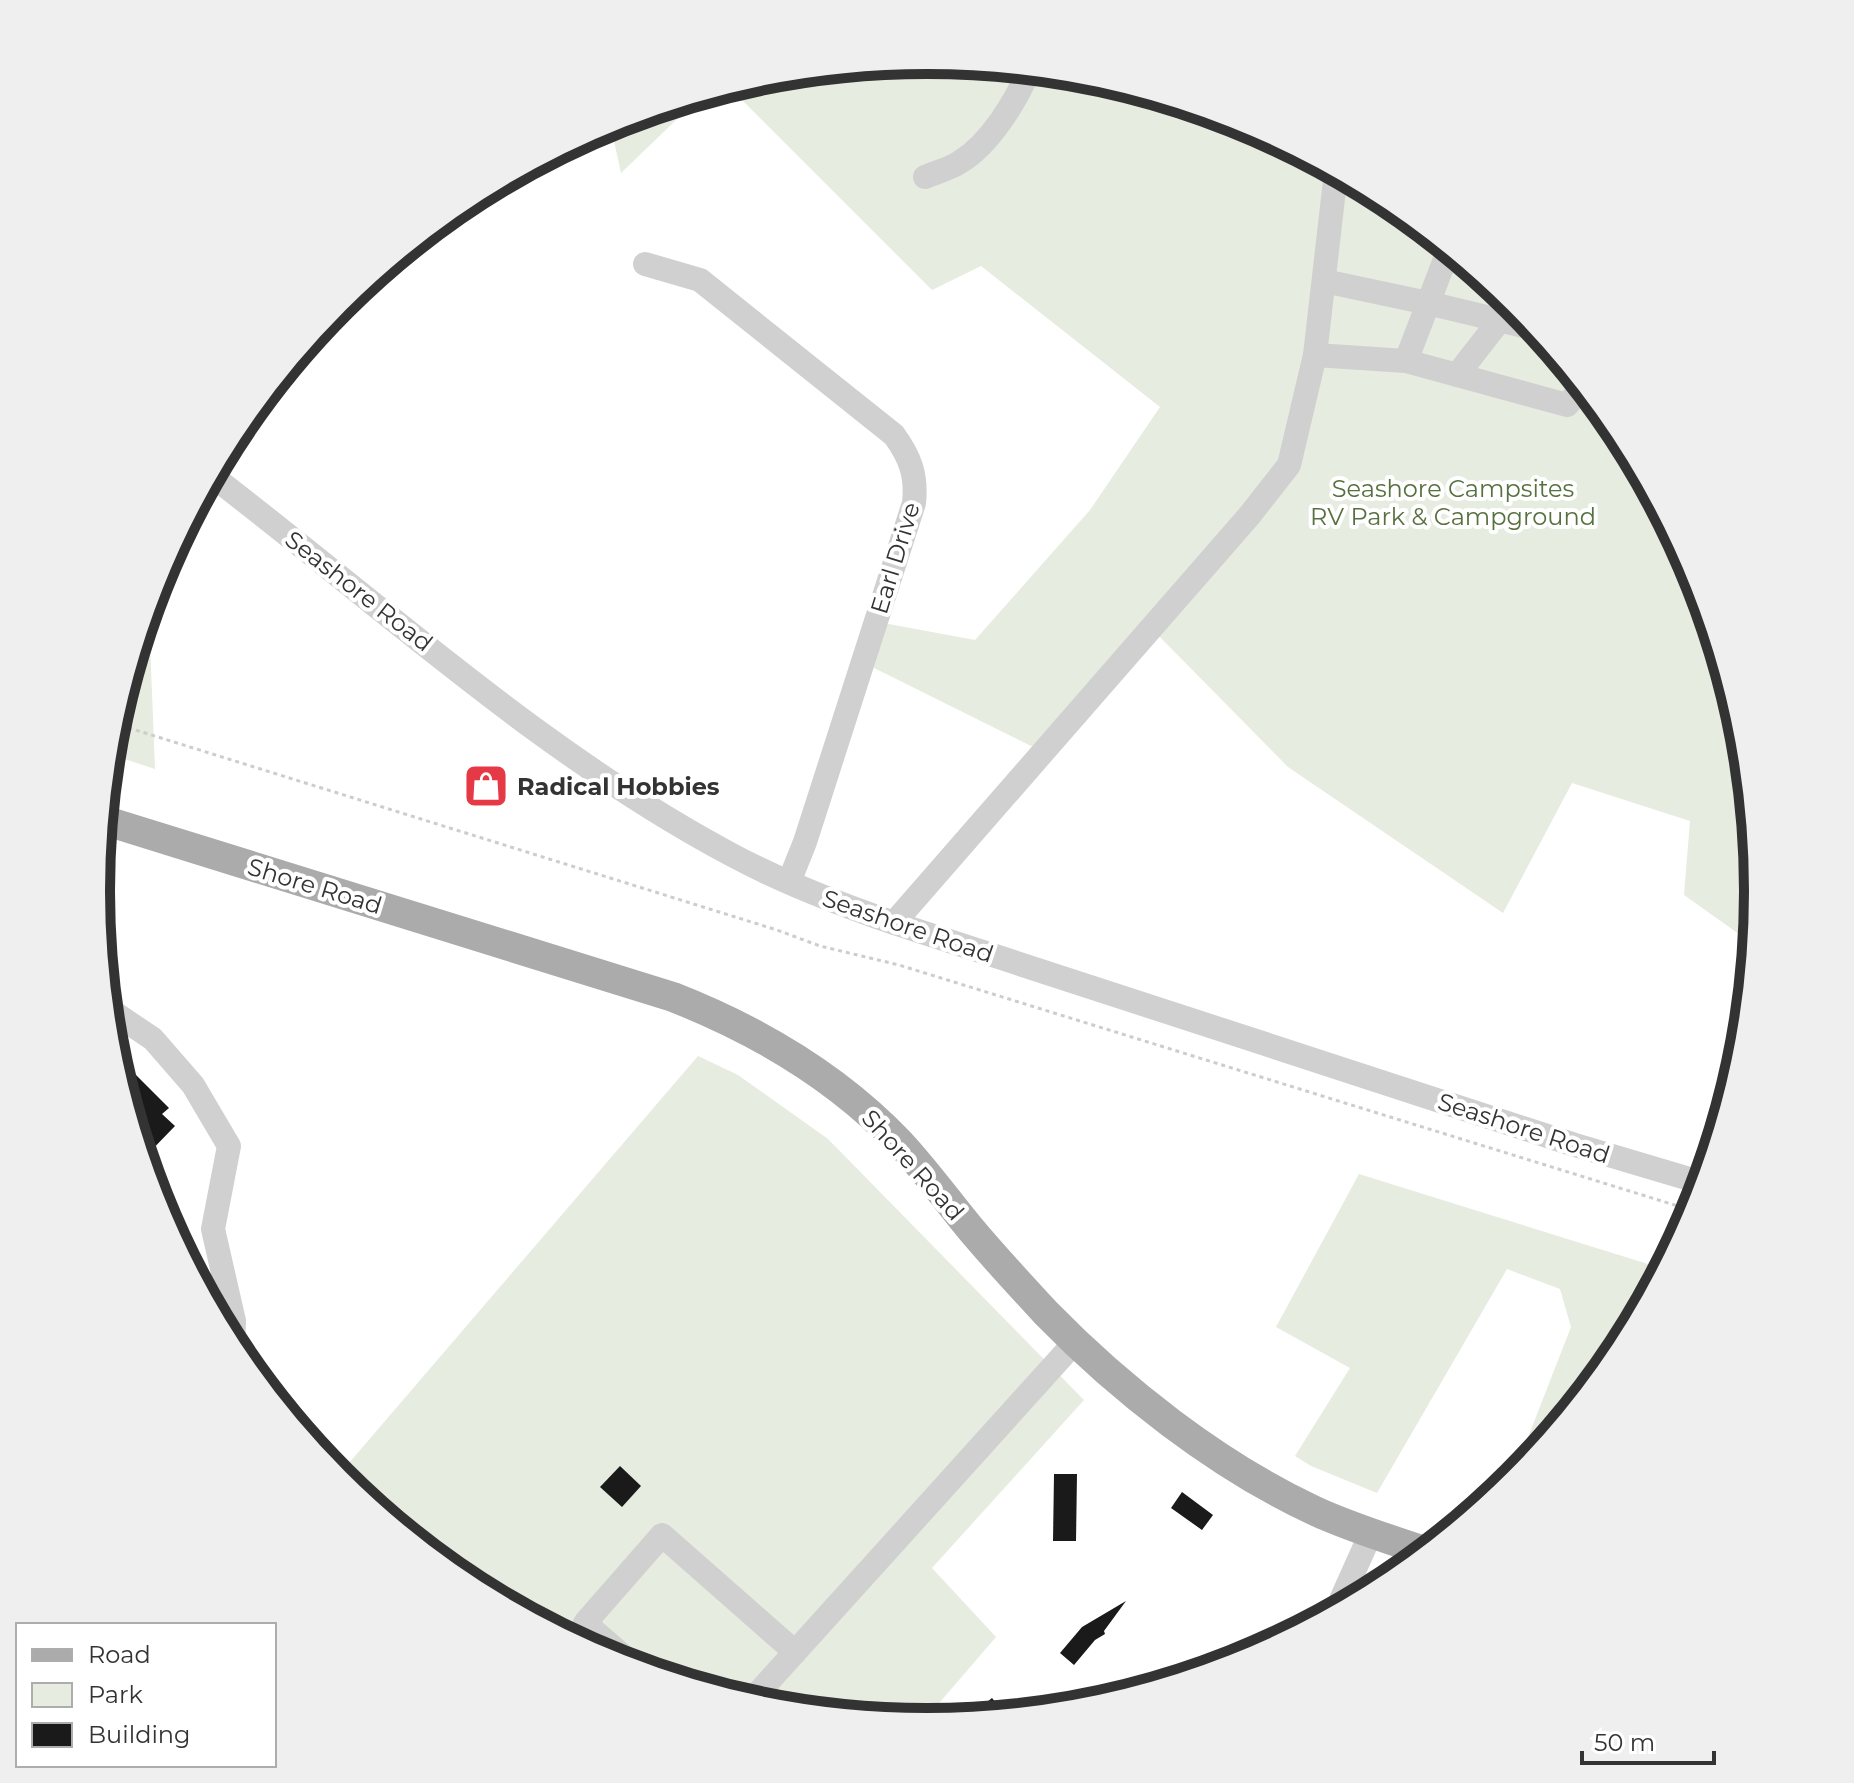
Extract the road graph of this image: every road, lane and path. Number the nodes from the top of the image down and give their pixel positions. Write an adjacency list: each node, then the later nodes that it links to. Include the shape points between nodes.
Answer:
1 (1025, 80): 2 (street, via 981,143 961,162)
2 (925, 177)
3 (1335, 183): 6 (street)
4 (1445, 260): 7 (street)
5 (645, 264): 17 (street, Earl Drive, via 700,280 894,435 912,466 914,503)
6 (1324, 281): 7 (street); 10 (street)
7 (1428, 303): 8 (street); 11 (street)
8 (1504, 312)
9 (1505, 313): 12 (street)
10 (1315, 355): 11 (street); 18 (street, via 1289,465)
11 (1406, 361): 12 (street)
12 (1457, 375): 13 (street, via 1567,405)
13 (1576, 394)
14 (220, 482): 17 (street, Seashore Road, via 486,692 616,786 733,856)
15 (126, 727): 21 (path, via 820,946 914,969)
16 (112, 823): 23 (main road, Shore Road, via 673,997 745,1028 817,1072 898,1141 1008,1272)
17 (789, 882): 18 (street, Seashore Road)
18 (894, 923): 20 (street, Seashore Road)
19 (119, 1016): 22 (street, via 153,1039 193,1085 229,1146 213,1229)
20 (1691, 1180)
21 (1681, 1207)
22 (234, 1324)
23 (1076, 1341): 24 (main road, Shore Road, via 1151,1406 1235,1466 1312,1510); 28 (street)
24 (1371, 1533): 25 (main road, Shore Road); 26 (street)
25 (1414, 1548)
26 (1343, 1594)
27 (611, 1646): 28 (street, via 585,1623 662,1535)
28 (795, 1652): 29 (street)
29 (760, 1691)

